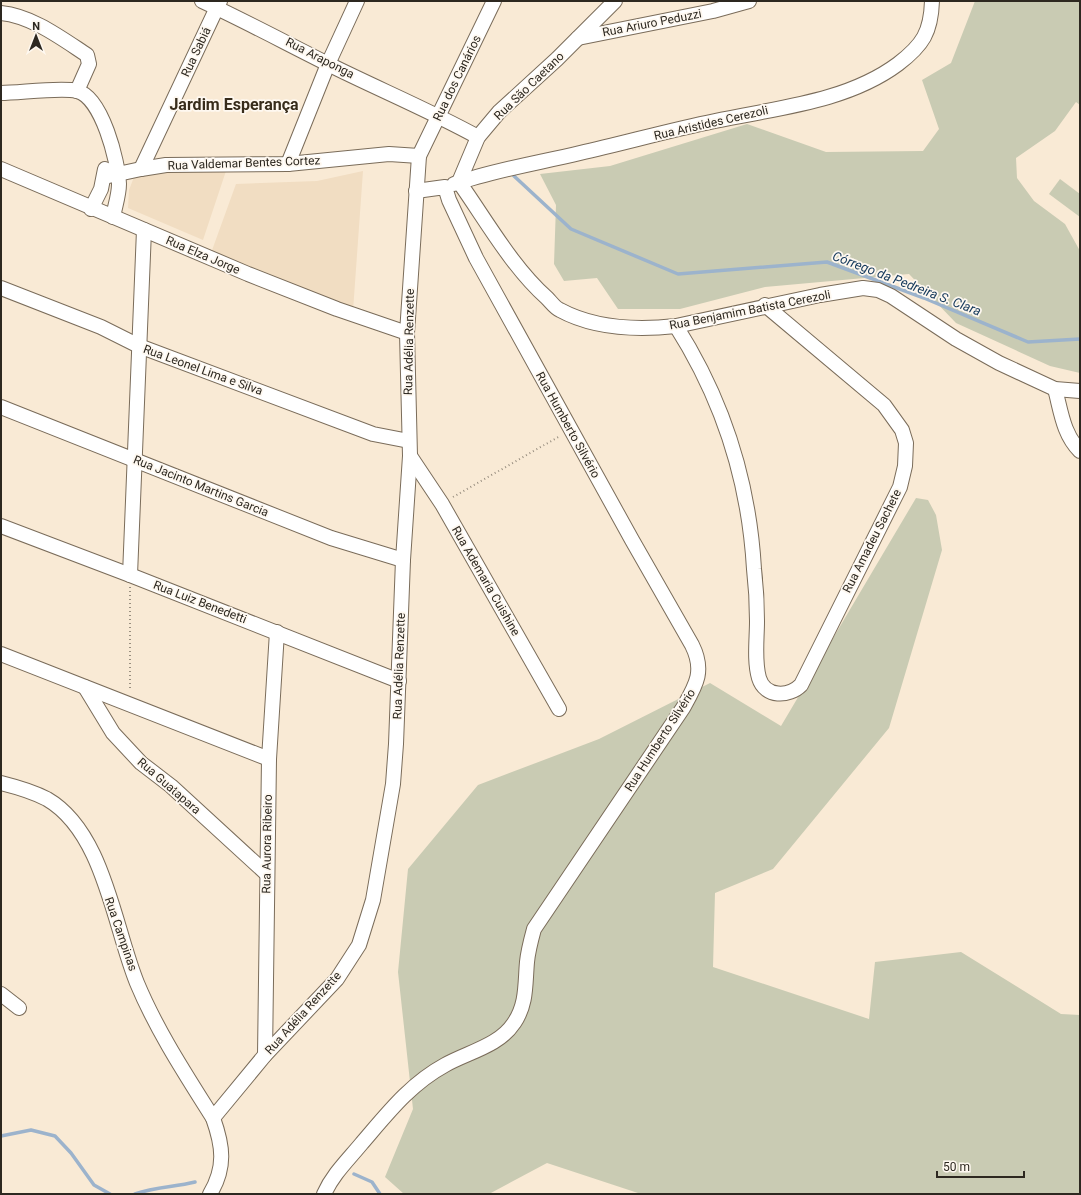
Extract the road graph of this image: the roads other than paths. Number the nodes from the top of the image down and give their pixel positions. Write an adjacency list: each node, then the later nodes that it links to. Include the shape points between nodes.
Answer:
1 (202, 1): 7 (street, Rua Araponga)
2 (357, 1): 10 (street)
3 (494, 1): 13 (street, Rua dos Canários)
4 (615, 1): 9 (street, Rua São Caetano)
5 (750, 1): 9 (street, Rua Ariuro Peduzzi)
6 (932, 1): 20 (street, Rua Aristides Cerezoli, via 932,19 928,33 914,51 882,74 840,93)
7 (218, 4): 10 (street, Rua Araponga); 17 (street, Rua Sabiá)
8 (1, 13): 11 (street, via 18,17 50,31 87,55 89,64)
9 (578, 38): 14 (street, Rua São Caetano, via 499,112)
10 (328, 64): 13 (street, Rua Araponga); 16 (street)
11 (76, 91): 12 (street); 19 (street, via 85,94 96,105 109,138)
12 (1, 93)
13 (438, 115): 14 (street, Rua Araponga); 15 (street, Rua dos Canários)
14 (478, 137): 20 (street, Rua São Caetano)
15 (419, 156): 16 (street, Rua Valdemar Bentes Cortez, via 389,154); 22 (street, Rua Adélia Renzette)
16 (288, 164): 17 (street, Rua Valdemar Bentes Cortez, via 166,165)
17 (141, 168): 19 (street, Rua Valdemar Bentes Cortez)
18 (1, 169): 23 (street, Rua Elza Jorge)
19 (111, 176): 23 (street, via 101,189); 24 (street, via 118,193)
20 (459, 182): 21 (street, Rua Aristides Cerezoli); 28 (street, Rua Benjamim Batista Cerezoli, via 531,284 559,310 589,322 622,327)
21 (445, 187): 22 (street); 54 (street, Rua Humberto Silvério, via 476,258 692,645 698,662 697,682 683,708 534,929 527,962 524,999 513,1024 505,1034 492,1043 445,1065 405,1094 337,1171)
22 (416, 191): 29 (street, Rua Adélia Renzette)
23 (92, 209): 24 (street, Rua Elza Jorge)
24 (113, 217): 25 (street, Rua Elza Jorge)
25 (144, 230): 29 (street, Rua Elza Jorge, via 337,309); 30 (street)
26 (1, 288): 30 (street, Rua Leonel Lima e Silva, via 101,327)
27 (765, 305): 28 (street, Rua Benjamim Batista Cerezoli); 28 (street, Rua Amadeu Sachete, via 884,405 902,430 906,443 905,466 900,487 801,685 795,692 787,694 777,694 766,689 760,681 757,669 758,616 752,539 741,478 730,436 707,379); 31 (street, Rua Benjamim Batista Cerezoli, via 863,288 878,290 962,342)
28 (676, 326)
29 (407, 333): 34 (street, Rua Adélia Renzette)
30 (139, 346): 34 (street, Rua Leonel Lima e Silva, via 373,434); 37 (street)
31 (1055, 389): 32 (street, Rua Benjamim Batista Cerezoli); 35 (street, via 1066,432)
32 (1080, 391)
33 (1, 407): 37 (street, Rua Jacinto Martins Garcia)
34 (408, 441): 36 (street, Rua Adélia Renzette)
35 (1080, 451)
36 (410, 456): 39 (street, Rua Adélia Renzette); 45 (street, Rua Ademaria Cuishine, via 442,504)
37 (133, 459): 39 (street, Rua Jacinto Martins Garcia, via 331,538); 40 (street)
38 (1, 526): 40 (street, Rua Luiz Benedetti)
39 (403, 560): 43 (street, Rua Adélia Renzette)
40 (130, 575): 41 (street, Rua Luiz Benedetti)
41 (277, 632): 43 (street, Rua Luiz Benedetti); 46 (street, Rua Aurora Ribeiro)
42 (1, 654): 44 (street)
43 (399, 681): 51 (street, Rua Adélia Renzette, via 393,784 373,900 359,944 337,979)
44 (85, 687): 46 (street); 48 (street, Rua Guatapara, via 113,733 141,763)
45 (558, 709)
46 (269, 759): 48 (street, Rua Aurora Ribeiro)
47 (1, 783): 52 (street, Rua Campinas, via 33,792 48,800 66,815 84,836 96,861 137,982 155,1021)
48 (267, 874): 51 (street, Rua Aurora Ribeiro)
49 (1, 994): 50 (street)
50 (19, 1008)
51 (265, 1055): 52 (street, Rua Adélia Renzette)
52 (213, 1118): 53 (street, Rua Campinas, via 222,1150 219,1177)
53 (210, 1194)
54 (324, 1194)

